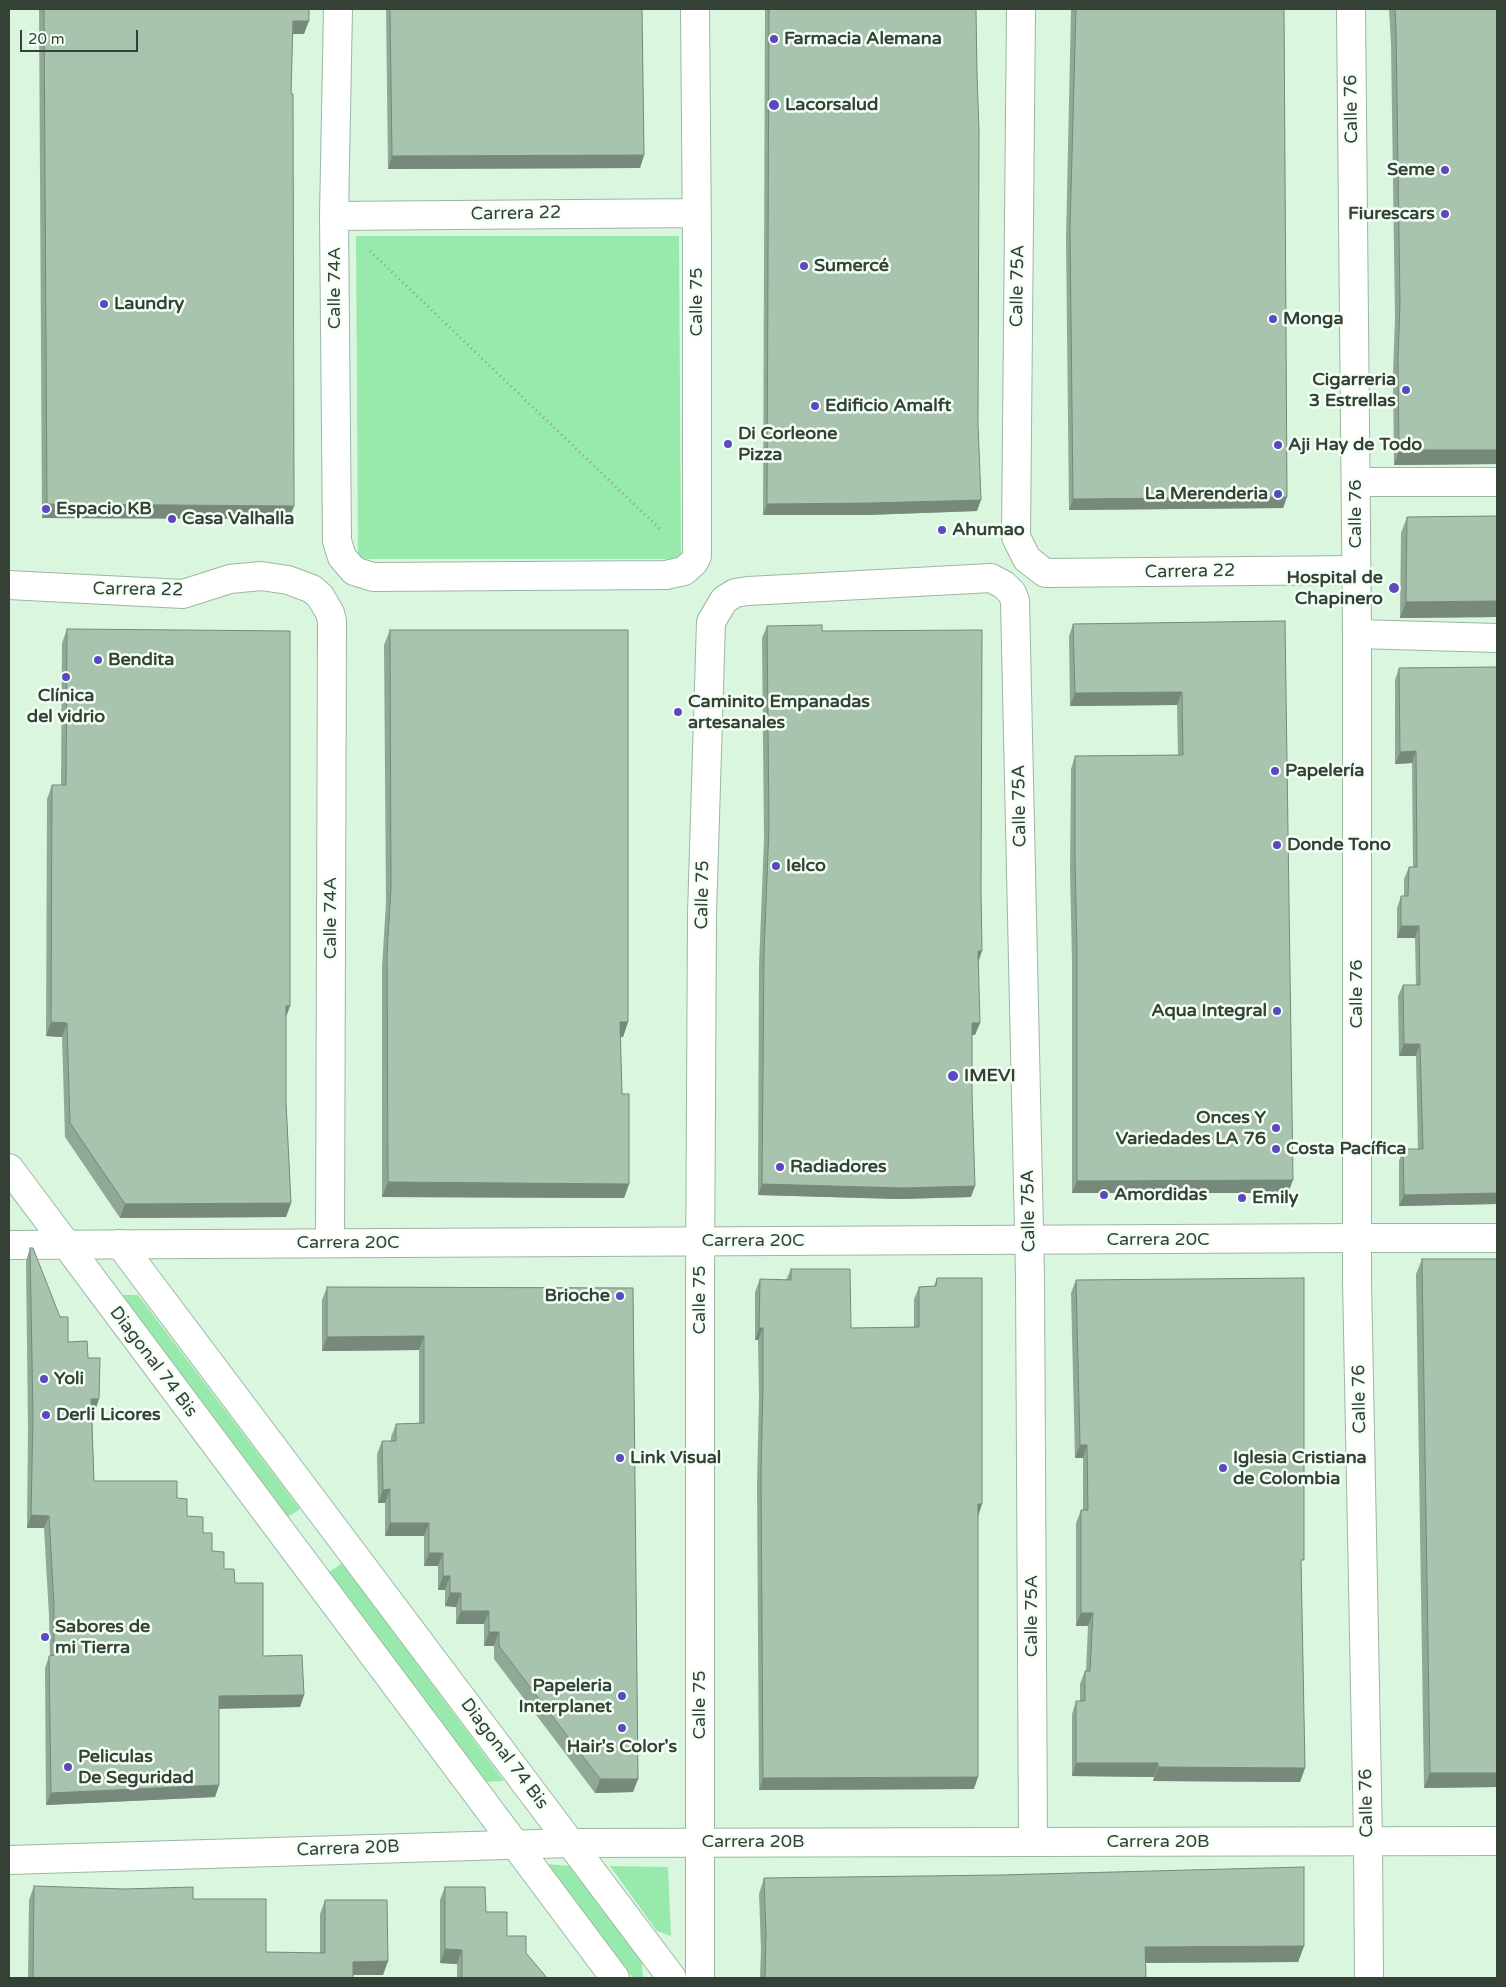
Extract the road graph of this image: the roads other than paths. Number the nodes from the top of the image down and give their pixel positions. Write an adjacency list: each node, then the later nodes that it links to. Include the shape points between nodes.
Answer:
1 (338, 9): 6 (street, Calle 74A)
2 (695, 9): 5 (street, Calle 75)
3 (1021, 9): 9 (street, Calle 75A, via 1016,537)
4 (1352, 9): 7 (street, Calle 76)
5 (697, 213): 6 (street, Carrera 22); 10 (street, Calle 75, via 697,556 694,562 684,571 666,576 373,577 354,571)
6 (334, 216): 10 (street, Calle 74A, via 337,542)
7 (1356, 482): 8 (street); 11 (street, Calle 76)
8 (1497, 482)
9 (1027, 560): 11 (street, Carrera 22, via 1045,573)
10 (347, 565)
11 (1356, 570): 15 (street, Calle 76)
12 (9, 585): 13 (street, Carrera 22, via 183,594 230,579 261,576 304,585)
13 (320, 596): 22 (street, Calle 74A, via 332,621)
14 (711, 622): 20 (street, Calle 75A, via 724,600 748,591 991,578 1004,584 1012,593 1015,600); 21 (street, Calle 75, via 702,914)
15 (1357, 634): 16 (street); 18 (street, Calle 76)
16 (1497, 638)
17 (9, 1168): 25 (street, Diagonal 74 Bis)
18 (1358, 1238): 19 (street, Carrera 20C); 20 (street, Carrera 20C); 28 (street, Calle 76)
19 (1497, 1238)
20 (1030, 1240): 21 (street, Carrera 20C); 30 (street, Calle 75A)
21 (700, 1241): 22 (street, Carrera 20C); 32 (street, Calle 75)
22 (330, 1243): 23 (street, Carrera 20C)
23 (120, 1244): 25 (street, Carrera 20C); 26 (street, Diagonal 74 Bis)
24 (9, 1245): 25 (street, Carrera 20C)
25 (68, 1245): 27 (street, Diagonal 74 Bis)
26 (335, 1531): 27 (street); 31 (street, Diagonal 74 Bis)
27 (299, 1556): 33 (street, Diagonal 74 Bis)
28 (1368, 1840): 29 (street, Carrera 20B); 30 (street, Carrera 20B); 38 (street, Calle 76)
29 (1497, 1841)
30 (1033, 1842): 32 (street, Carrera 20B)
31 (570, 1843): 32 (street, Carrera 20B); 33 (street, Carrera 20B); 36 (street, Diagonal 74 Bis)
32 (700, 1843): 37 (street, Calle 75)
33 (514, 1844): 34 (street, Carrera 20B); 35 (street, Diagonal 74 Bis)
34 (9, 1860)
35 (615, 1978)
36 (672, 1978)
37 (700, 1978)
38 (1369, 1978)

